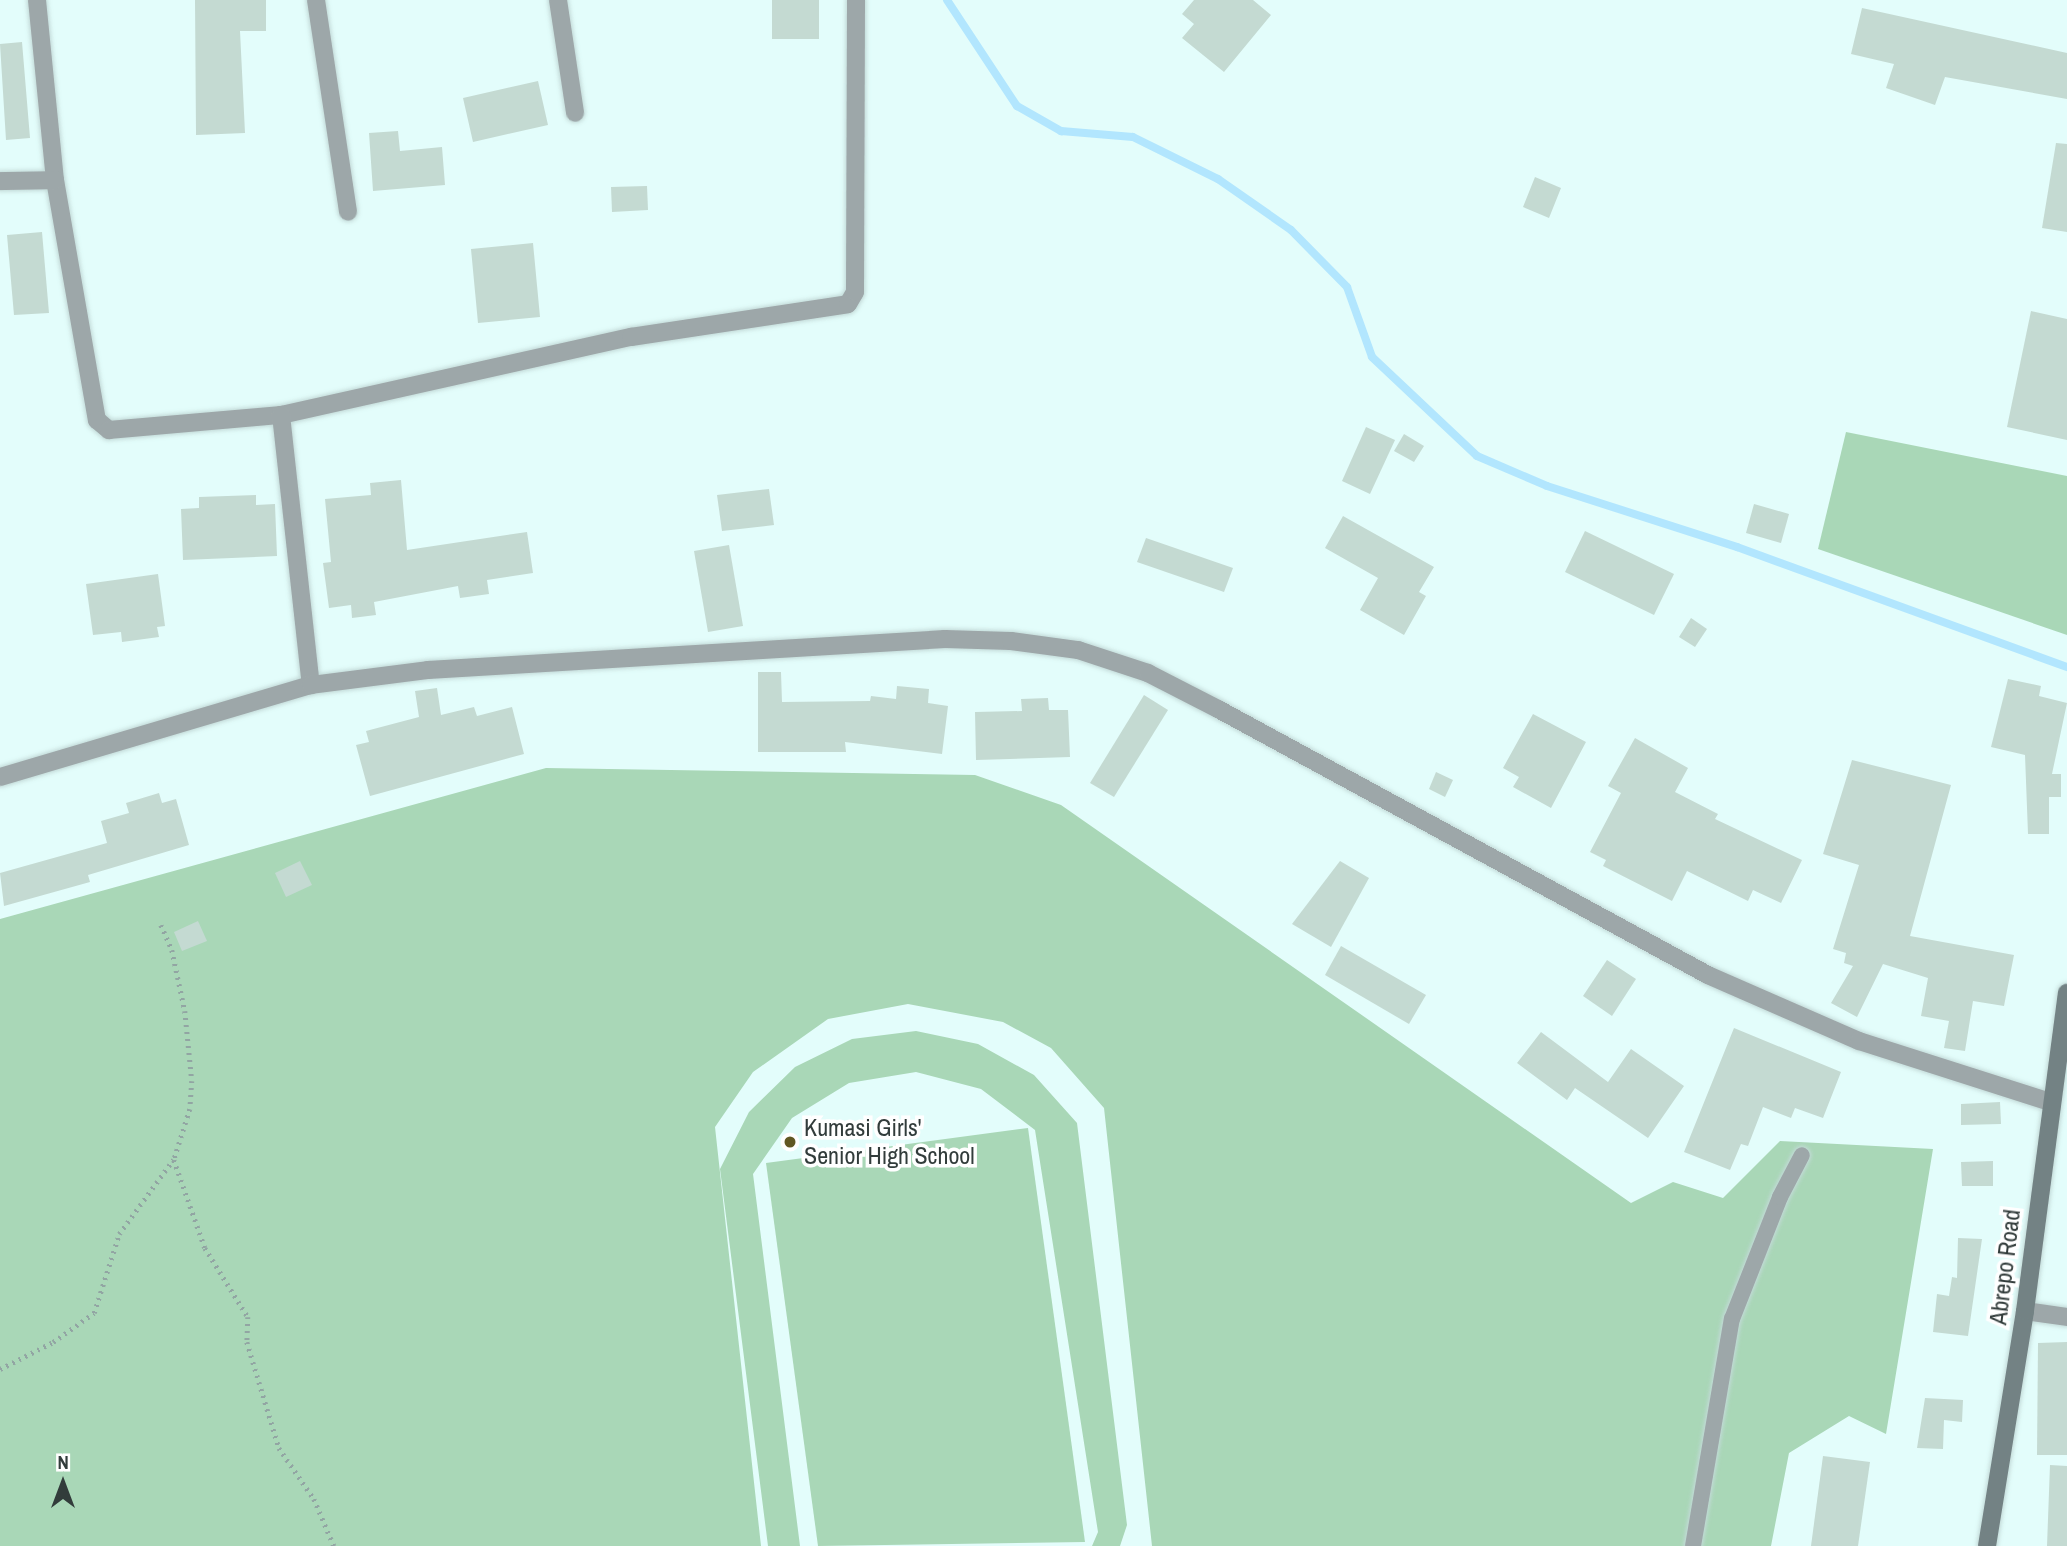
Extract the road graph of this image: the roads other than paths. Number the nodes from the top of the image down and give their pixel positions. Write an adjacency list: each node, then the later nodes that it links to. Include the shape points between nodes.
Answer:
1 (37, 0): 6 (street)
2 (316, 0): 8 (street)
3 (558, 0): 5 (street)
4 (856, 0): 9 (street, via 855,292 848,304 631,337)
5 (576, 113)
6 (55, 180): 7 (street); 9 (street, via 101,425 109,430)
7 (0, 181)
8 (348, 212)
9 (281, 415): 10 (street)
10 (311, 685): 11 (street); 14 (street, via 428,670 945,639 1078,650 1148,673 1708,975 1859,1041)
11 (0, 777)
12 (2067, 993): 13 (main road, Abrepo Road)
13 (2065, 1018): 14 (main road, Abrepo Road)
14 (2050, 1102): 16 (main road, Abrepo Road)
15 (1802, 1155): 18 (lane, via 1780,1197 1731,1320)
16 (2025, 1311): 17 (street); 19 (main road, Abrepo Road)
17 (2067, 1317)
18 (1693, 1546)
19 (1987, 1546)

